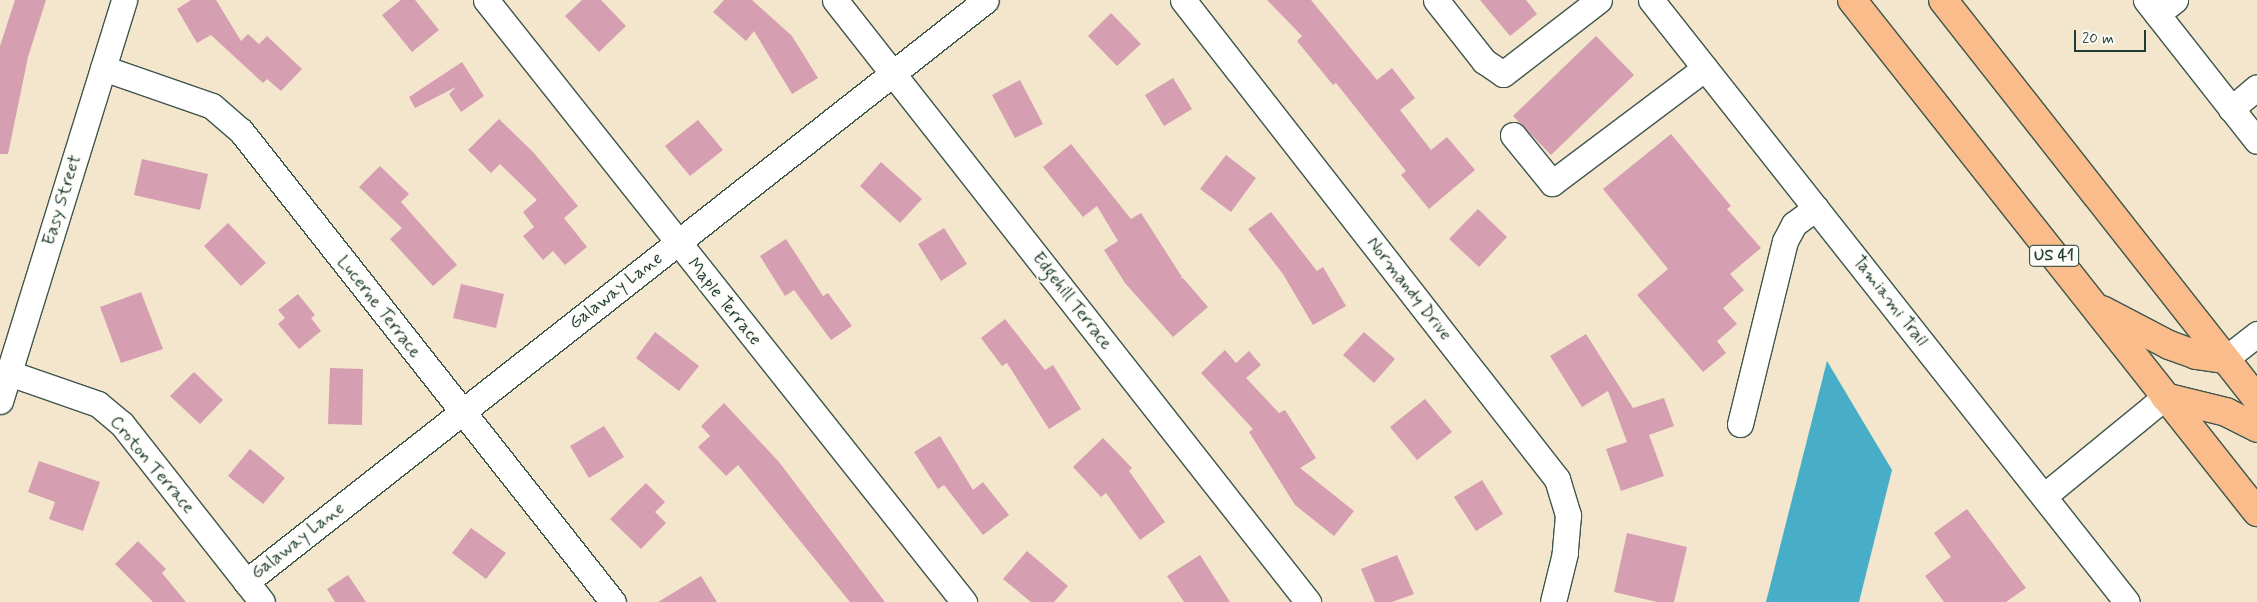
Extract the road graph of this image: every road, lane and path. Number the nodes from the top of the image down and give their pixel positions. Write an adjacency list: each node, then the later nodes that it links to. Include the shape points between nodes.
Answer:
1 (124, 0): 12 (street, Easy Street)
2 (486, 0): 20 (street, Maple Terrace)
3 (835, 0): 14 (street, Edgehill Terrace)
4 (986, 0): 14 (street, Galaway Lane)
5 (1183, 0): 38 (street, Normandy Drive, via 1557,479 1568,515 1565,553)
6 (1436, 0): 7 (street, via 1484,62 1503,74)
7 (1599, 0)
8 (1652, 0): 13 (street, Tamiami Trail)
9 (1852, 0): 21 (main road, US 41)
10 (1943, 0): 23 (main road)
11 (2159, 5): 16 (street)
12 (103, 68): 24 (street, Easy Street); 28 (street, Lucerne Terrace, via 212,106 241,131)
13 (1705, 68): 17 (street, via 1552,183); 19 (street, Tamiami Trail)
14 (893, 73): 20 (street, Galaway Lane); 37 (street, Edgehill Terrace)
15 (2257, 87): 16 (street)
16 (2231, 109): 18 (street)
17 (1513, 135)
18 (2257, 141)
19 (1816, 208): 29 (street, via 1794,224 1786,241); 31 (street, Tamiami Trail)
20 (677, 243): 28 (street, Galaway Lane); 36 (street, Maple Terrace)
21 (2092, 304): 23 (main road, via 2169,345 2196,355); 25 (main road, US 41)
22 (2257, 334): 23 (street)
23 (2226, 359): 26 (main road)
24 (9, 373): 27 (street, Easy Street); 33 (street, Croton Terrace, via 98,404 122,424)
25 (2165, 397): 30 (main road, via 2226,412); 31 (street); 32 (main road, US 41)
26 (2257, 399)
27 (0, 401)
28 (462, 412): 33 (street, Galaway Lane); 35 (street, Lucerne Terrace)
29 (1740, 424)
30 (2257, 428)
31 (2044, 496): 39 (street, Tamiami Trail)
32 (2257, 512)
33 (246, 582): 34 (street, Croton Terrace)
34 (262, 602)
35 (613, 602)
36 (964, 602)
37 (1308, 602)
38 (1553, 602)
39 (2127, 602)

